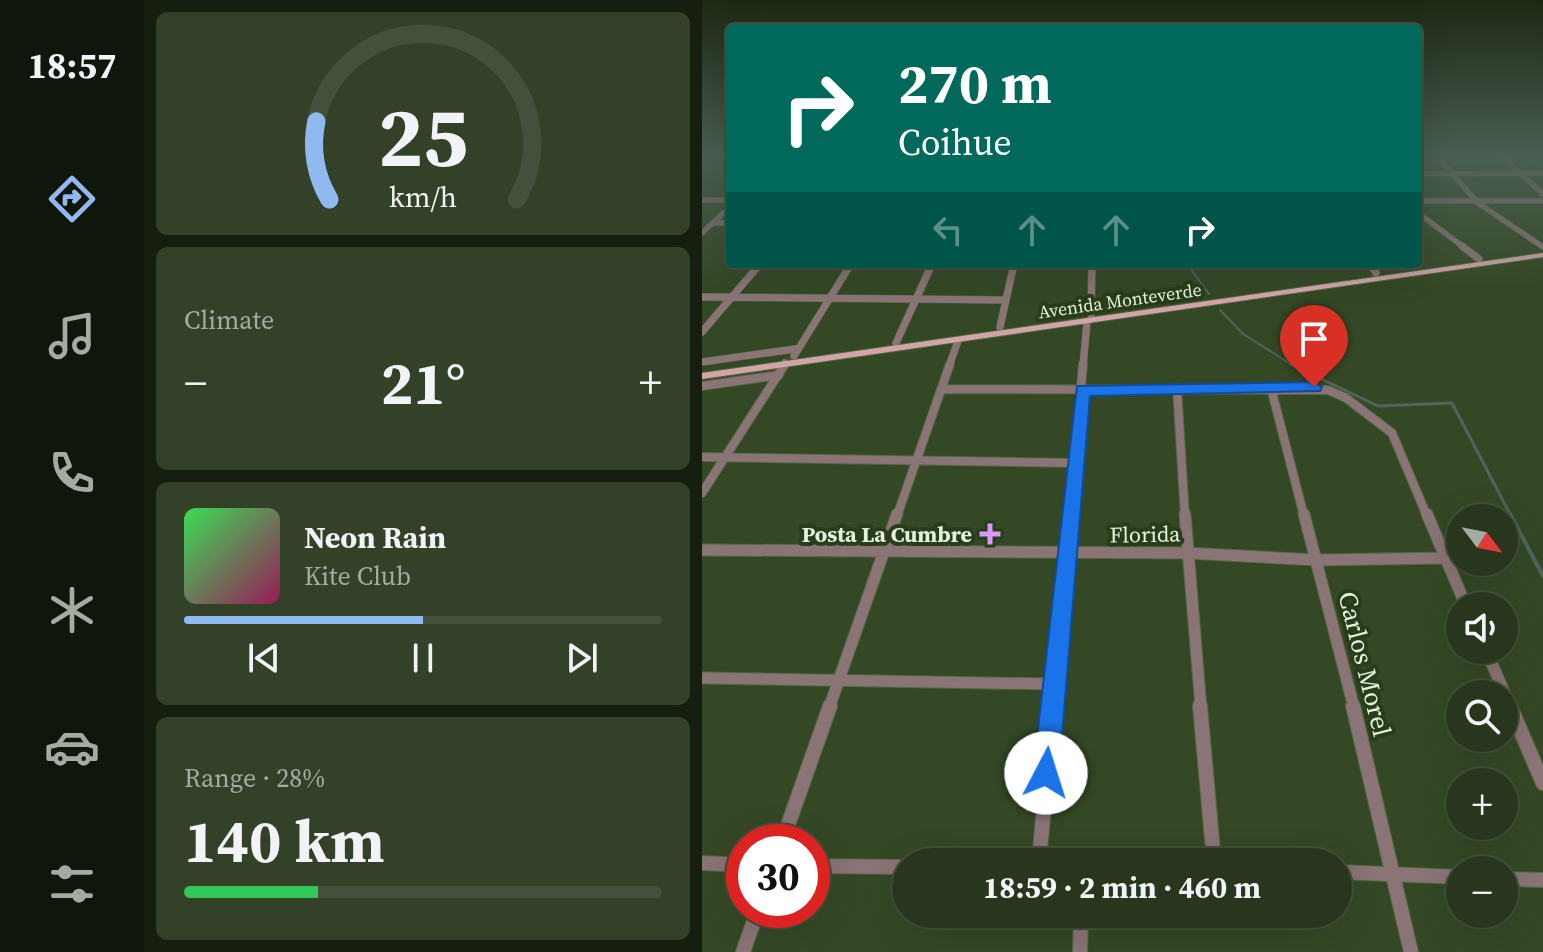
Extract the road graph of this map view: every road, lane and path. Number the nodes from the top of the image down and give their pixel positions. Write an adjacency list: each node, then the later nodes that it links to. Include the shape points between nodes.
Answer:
1 (702, 200): 2 (street)
2 (726, 200)
3 (1422, 201): 4 (street)
4 (1476, 201): 5 (street); 11 (street)
5 (1543, 201)
6 (726, 211): 8 (street)
7 (1422, 216): 12 (street)
8 (713, 223): 9 (street); 10 (street)
9 (726, 223)
10 (702, 233)
11 (1543, 250): 12 (main road, Avenida Monteverde); 25 (main road, Avenida Monteverde)
12 (1479, 259): 13 (main road, Avenida Monteverde)
13 (1422, 264)
14 (757, 268): 21 (street)
15 (848, 268): 22 (street)
16 (930, 268): 23 (street)
17 (1013, 268): 24 (street)
18 (1092, 268): 25 (street)
19 (1373, 269): 25 (main road, Avenida Monteverde)
20 (702, 297): 21 (street)
21 (732, 297): 22 (street); 27 (street)
22 (828, 298): 23 (street); 30 (street)
23 (917, 299): 24 (street); 29 (street)
24 (1003, 300): 26 (street)
25 (1089, 318): 26 (main road, Avenida Monteverde); 28 (main road, Avenida Monteverde); 39 (street)
26 (1000, 327): 29 (main road, Avenida Monteverde)
27 (702, 332)
28 (958, 341): 30 (main road, Avenida Monteverde); 38 (street)
29 (896, 343): 30 (main road, Avenida Monteverde)
30 (792, 356): 31 (street); 32 (main road, Avenida Monteverde); 33 (street); 34 (main road, Avenida Monteverde)
31 (702, 362)
32 (702, 369)
33 (779, 375): 35 (street); 41 (street)
34 (702, 376)
35 (702, 386)
36 (1177, 388): 37 (street); 39 (street); 47 (street)
37 (1271, 388): 49 (street, via 1314,387 1346,398 1392,433); 50 (street, Carlos Morel)
38 (941, 389): 39 (street); 42 (street)
39 (1082, 390): 43 (street)
40 (702, 457): 41 (street)
41 (725, 457): 42 (street); 44 (street)
42 (916, 458): 43 (street); 46 (street)
43 (1075, 463): 48 (street)
44 (702, 493)
45 (702, 550): 46 (street, Florida)
46 (883, 553): 48 (street, Florida); 54 (street)
47 (1187, 553): 48 (street, Florida); 50 (street, Florida); 59 (street)
48 (1067, 555): 55 (street)
49 (1445, 558): 50 (street, Florida); 51 (street)
50 (1317, 560): 65 (street, Carlos Morel)
51 (1460, 592)
52 (1492, 664): 56 (street)
53 (702, 678): 54 (street)
54 (838, 679): 55 (street); 57 (street)
55 (1054, 684): 58 (street)
56 (1543, 783)
57 (788, 824)
58 (1040, 848)
59 (1213, 848)
60 (702, 863): 61 (street)
61 (726, 864)
62 (830, 866): 63 (street)
63 (892, 867)
64 (1352, 873): 65 (street)
65 (1392, 875): 66 (street); 73 (street, Carlos Morel)
66 (1446, 877)
67 (1518, 879): 68 (street)
68 (1543, 880)
69 (752, 928): 71 (street)
70 (1081, 928): 72 (street)
71 (743, 952)
72 (1080, 952)
73 (1411, 952)

